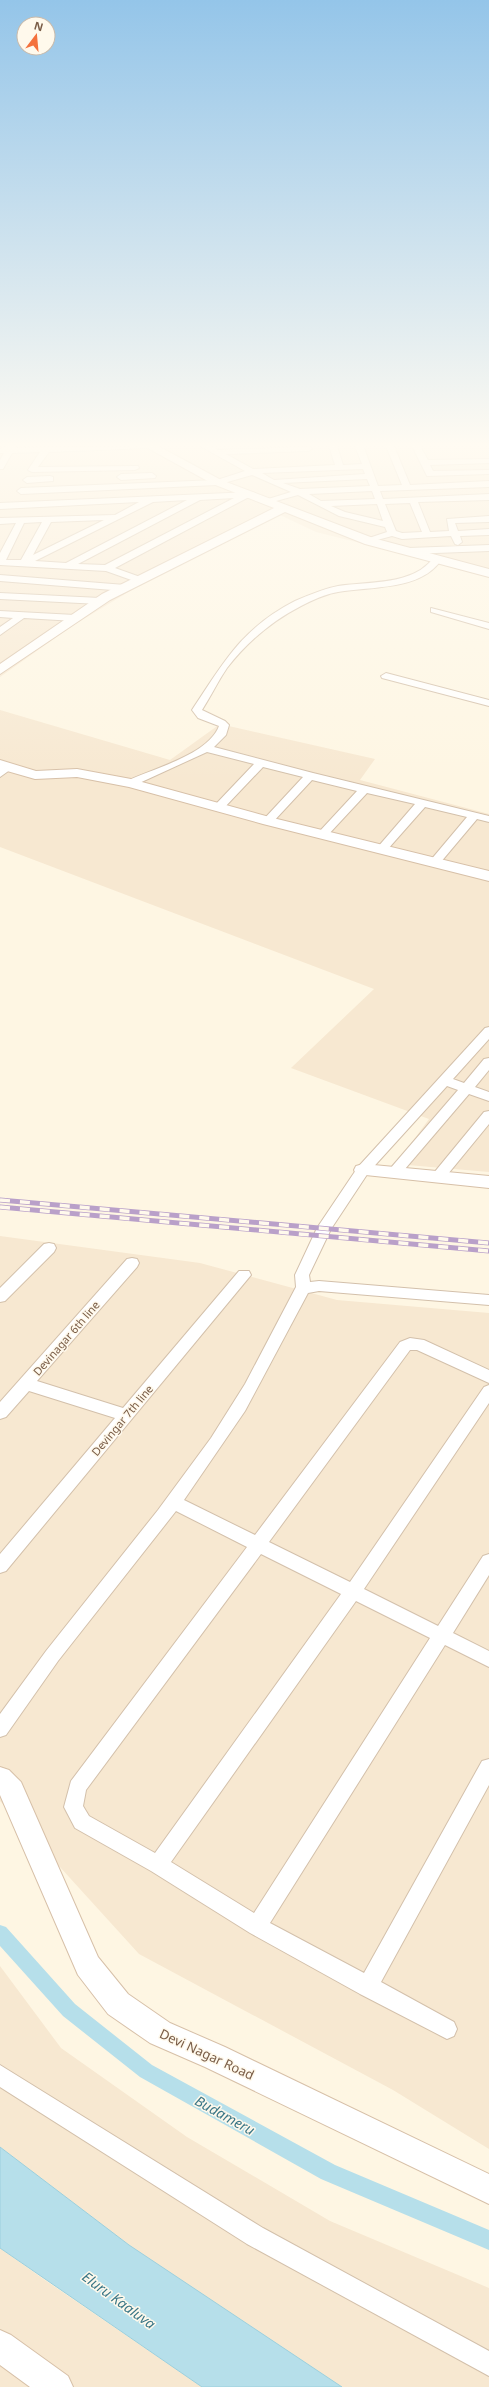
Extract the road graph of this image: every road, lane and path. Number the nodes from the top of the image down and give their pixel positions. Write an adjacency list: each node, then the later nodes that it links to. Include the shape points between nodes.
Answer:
1 (2, 557): 9 (street, via 0,562)
2 (27, 557): 9 (street)
3 (34, 557): 9 (street)
4 (83, 557): 10 (street)
5 (128, 557): 11 (street)
6 (185, 557): 14 (street)
7 (431, 557): 8 (street)
8 (437, 559): 12 (street); 27 (street, via 436,566 406,579 341,587 325,592 260,627 227,661 197,710 201,715 224,725 222,732)
9 (24, 562): 10 (street)
10 (68, 565): 11 (street)
11 (107, 568): 14 (street)
12 (489, 573)
13 (0, 578): 15 (street)
14 (140, 580): 15 (street)
15 (125, 588): 17 (street)
16 (0, 596): 17 (street)
17 (100, 601): 21 (street)
18 (434, 610): 22 (street)
19 (0, 614): 20 (street)
20 (22, 615): 21 (street); 23 (street)
21 (75, 618): 24 (street)
22 (489, 626)
23 (0, 632)
24 (0, 670)
25 (386, 676): 26 (street)
26 (489, 703)
27 (206, 748): 28 (street); 31 (street, via 183,762)
28 (261, 763): 30 (street); 34 (street)
29 (3, 768): 31 (street, via 35,775 77,773)
30 (310, 776): 32 (street); 37 (street)
31 (131, 784): 34 (street)
32 (365, 789): 33 (street); 38 (street)
33 (422, 803): 35 (street); 39 (street)
34 (219, 807): 37 (street)
35 (474, 816): 36 (street); 40 (street)
36 (489, 819)
37 (268, 821): 38 (street)
38 (323, 834): 39 (street)
39 (383, 848): 40 (street)
40 (436, 861): 41 (street)
41 (489, 876)
42 (489, 1032): 44 (street)
43 (489, 1062): 45 (street)
44 (444, 1080): 45 (street); 48 (street)
45 (465, 1088): 46 (street); 49 (street)
46 (489, 1098)
47 (489, 1115): 50 (street)
48 (363, 1170): 49 (street); 55 (street, via 324,1228 302,1275)
49 (394, 1173): 50 (street)
50 (438, 1177): 51 (street)
51 (487, 1179)
52 (49, 1248): 56 (street)
53 (132, 1263): 59 (street, Devinagar 6th line)
54 (244, 1275): 62 (street, Devingar 7th line)
55 (298, 1297): 57 (street, via 319,1286); 63 (street, via 246,1395 217,1442)
56 (0, 1298)
57 (489, 1300)
58 (489, 1377): 64 (street, via 419,1344 405,1346)
59 (26, 1384): 61 (street, Devinagar 6th line); 62 (street)
60 (489, 1391): 67 (street)
61 (3, 1406)
62 (126, 1416): 66 (street, Devingar 7th line)
63 (172, 1502): 64 (street); 70 (street, via 108,1582)
64 (257, 1545): 67 (street); 73 (street, via 78,1787 73,1807 82,1822)
65 (489, 1561): 68 (street)
66 (0, 1566)
67 (353, 1591): 68 (street); 73 (street)
68 (442, 1636): 69 (street); 74 (street)
69 (489, 1659)
70 (0, 1729)
71 (489, 1767): 75 (street)
72 (0, 1778): 78 (street, Devi Nagar Road, via 12,1790 88,1966 118,2004 160,2033)
73 (158, 1865): 74 (street)
74 (256, 1926): 75 (street)
75 (366, 1987): 76 (street)
76 (447, 2029)
77 (0, 2075): 80 (street, via 255,2236)
78 (489, 2189)
79 (0, 2346): 81 (street)
80 (489, 2364)
81 (57, 2387)

